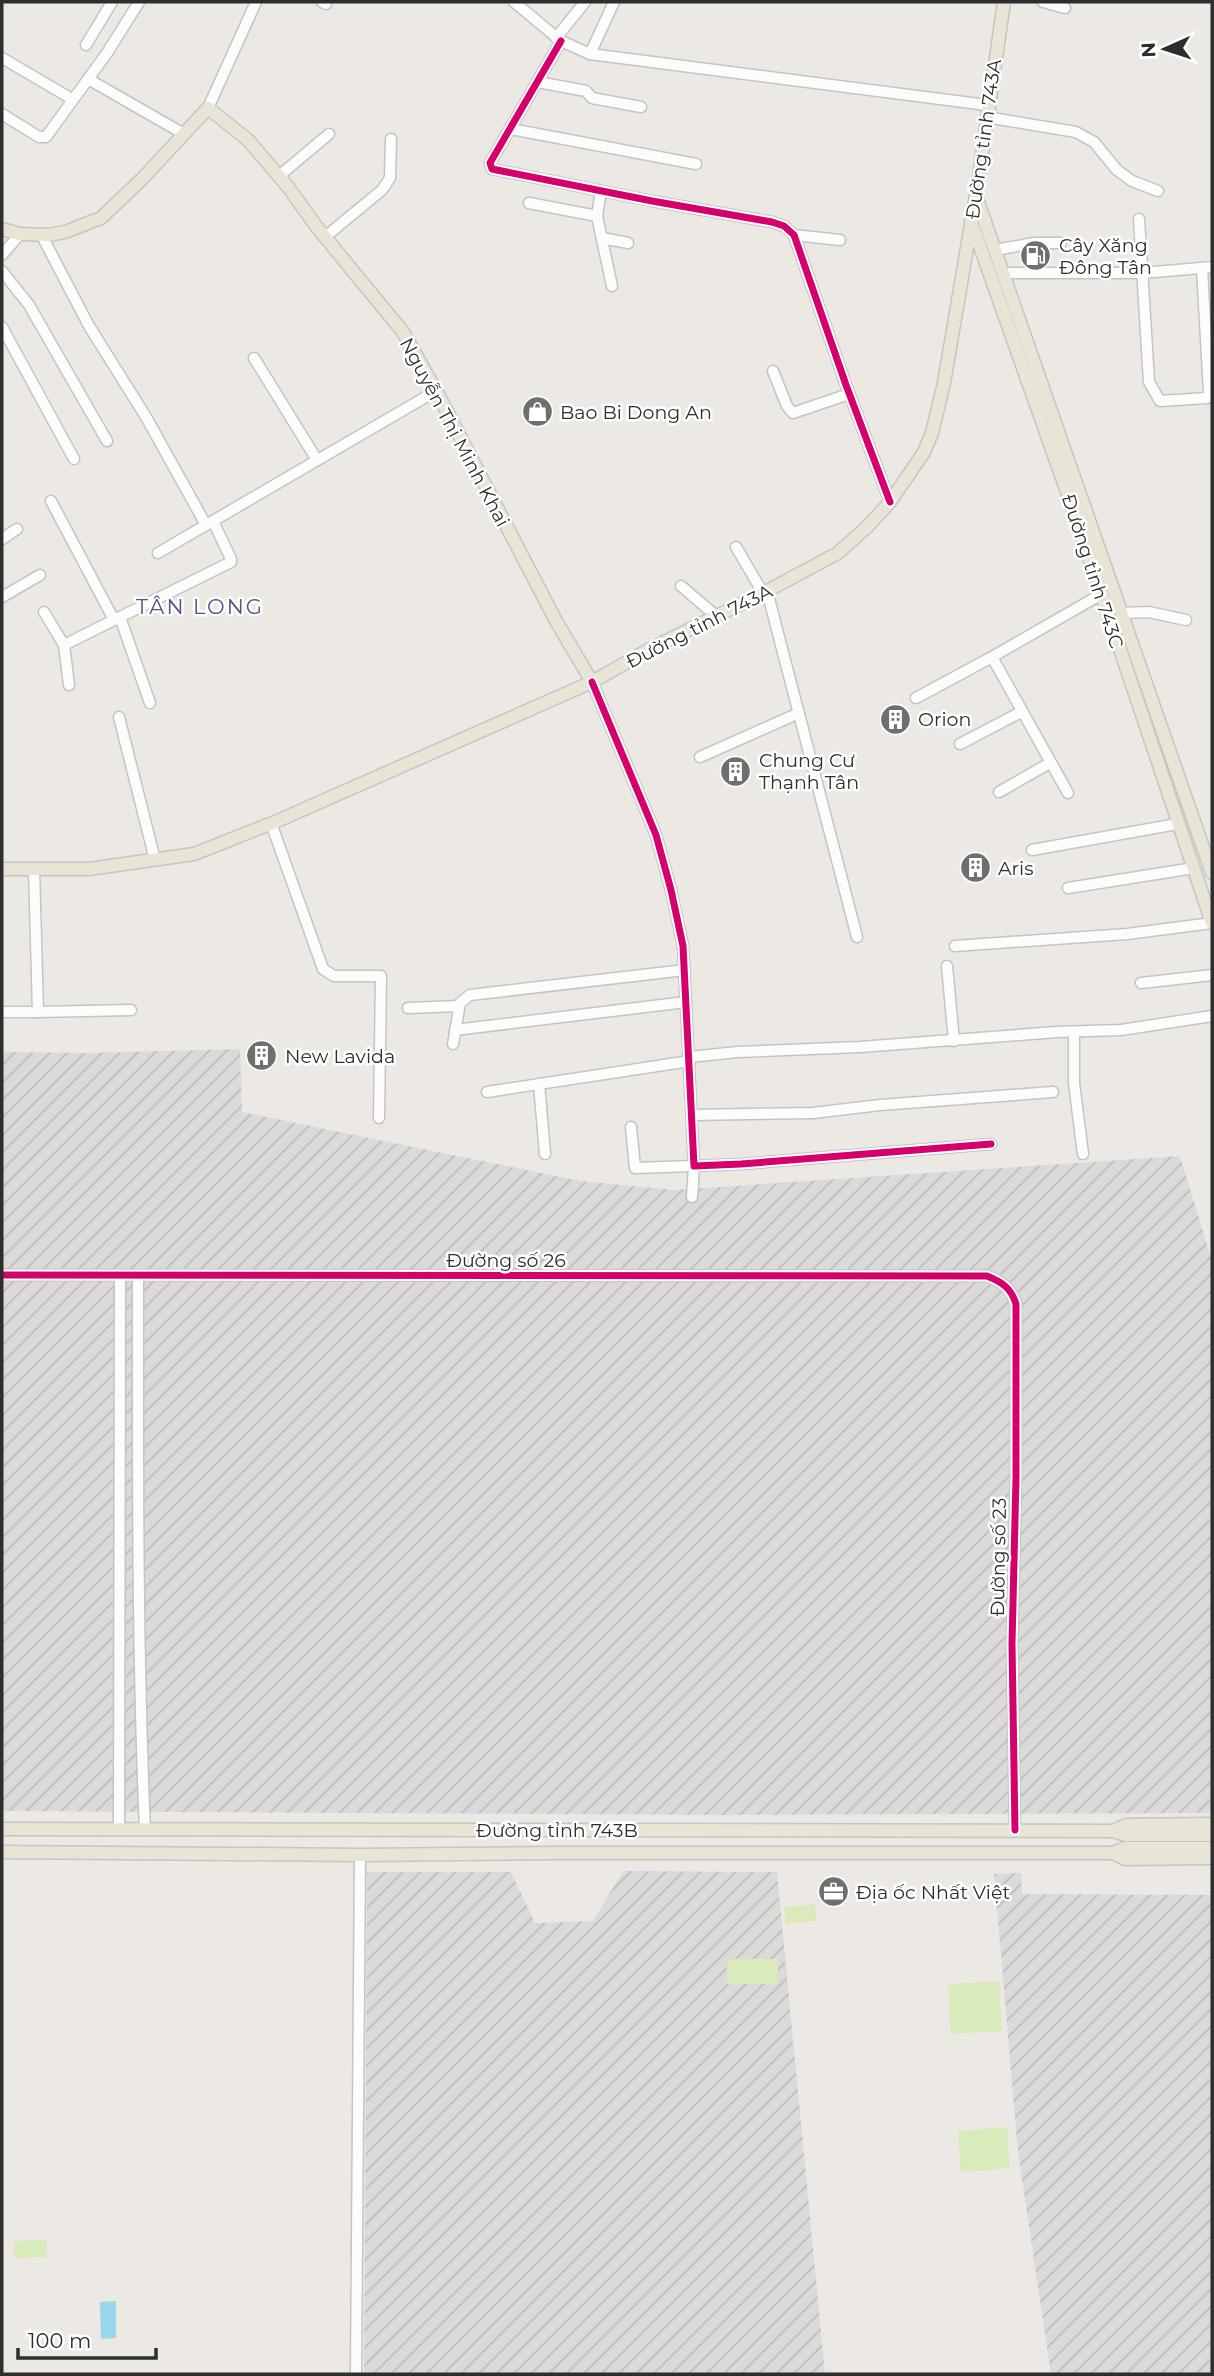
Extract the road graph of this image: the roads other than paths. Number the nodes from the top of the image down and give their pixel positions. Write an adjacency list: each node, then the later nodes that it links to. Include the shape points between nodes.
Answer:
1 (113, 2): 11 (street)
2 (139, 2): 14 (street)
3 (256, 2): 18 (street)
4 (514, 2): 10 (street)
5 (585, 2): 10 (street)
6 (614, 2): 12 (street)
7 (1004, 2): 19 (main road, Đường tỉnh 743A)
8 (1043, 2): 9 (street)
9 (1065, 8)
10 (558, 40): 12 (street); 15 (street)
11 (86, 45)
12 (590, 54): 19 (street)
13 (2, 58): 16 (street)
14 (88, 79): 16 (street); 22 (street)
15 (538, 82): 17 (street); 21 (street)
16 (72, 99): 20 (street, via 46,137)
17 (641, 107)
18 (208, 108): 22 (main road); 26 (main road, Nguyễn Thị Minh Khai, via 248,140)
19 (986, 111): 28 (street, via 1076,132 1094,142 1124,176); 29 (main road, Đường tỉnh 743A)
20 (2, 114)
21 (511, 128): 25 (street); 27 (street, via 492,169)
22 (184, 134): 37 (main road, via 101,218)
23 (329, 134): 26 (street)
24 (391, 139): 38 (street, via 390,178 382,190)
25 (696, 163)
26 (279, 176): 38 (main road, Nguyễn Thị Minh Khai)
27 (601, 191): 31 (street); 36 (street, via 772,222)
28 (1158, 191)
29 (975, 192): 33 (main road, Đường tỉnh 743A); 43 (main road, Đường tỉnh 743C)
30 (528, 203): 31 (street)
31 (597, 216): 39 (street)
32 (1139, 219): 49 (street)
33 (971, 220): 43 (main road, Đường tỉnh 743C); 45 (main road, Đường tỉnh 743A)
34 (2, 229): 35 (main road)
35 (20, 234): 37 (main road); 44 (street)
36 (794, 235): 40 (street); 55 (street)
37 (42, 236): 61 (street, via 89,326)
38 (325, 237): 54 (main road, Nguyễn Thị Minh Khai, via 403,332)
39 (602, 238): 41 (street); 50 (street)
40 (840, 240)
41 (628, 243)
42 (1060, 243): 43 (street)
43 (990, 247): 45 (main road); 48 (main road, Đường tỉnh 743C); 69 (main road, Đường tỉnh 743C)
44 (2, 254)
45 (964, 259): 60 (main road, Đường tỉnh 743A, via 932,433)
46 (1207, 268): 49 (street); 49 (street, via 1209,393 1200,400 1160,401 1149,382)
47 (2, 271): 56 (street, via 29,305)
48 (1003, 273): 49 (street); 72 (main road, Đường tỉnh 743C)
49 (1143, 273)
50 (612, 286)
51 (2, 327): 57 (street)
52 (254, 358): 58 (street)
53 (773, 371): 55 (street, via 793,413)
54 (436, 391): 58 (street); 78 (main road, Nguyễn Thị Minh Khai)
55 (849, 394): 60 (street)
56 (107, 441)
57 (74, 459)
58 (317, 460): 61 (street)
59 (51, 501): 74 (street)
60 (890, 502): 68 (main road, Đường tỉnh 743A, via 838,553)
61 (209, 523): 65 (street); 74 (street, via 231,562)
62 (17, 529): 63 (street)
63 (2, 540)
64 (736, 547): 68 (street)
65 (158, 553)
66 (40, 575): 70 (street)
67 (681, 586): 73 (street)
68 (765, 592): 73 (main road, Đường tỉnh 743A); 83 (street)
69 (1100, 595): 77 (street); 91 (main road, Đường tỉnh 743C)
70 (2, 597)
71 (44, 612): 76 (street)
72 (1122, 613): 75 (street, via 1149,611); 97 (main road, Đường tỉnh 743C)
73 (715, 615): 78 (main road, Đường tỉnh 743A)
74 (117, 618): 76 (street); 81 (street)
75 (1186, 620)
76 (64, 645): 79 (street)
77 (992, 657): 80 (street); 82 (street)
78 (592, 682): 90 (main road, Đường tỉnh 743A); 103 (street, via 656,835)
79 (69, 685)
80 (916, 698)
81 (150, 703)
82 (1021, 712): 85 (street); 87 (street)
83 (799, 713): 86 (street); 100 (street)
84 (119, 717): 93 (street)
85 (960, 744)
86 (700, 757)
87 (1050, 763): 88 (street); 89 (street)
88 (999, 792)
89 (1068, 793)
90 (271, 823): 93 (main road, Đường tỉnh 743A, via 194,854); 122 (street, via 323,969 334,976 381,976)
91 (1177, 824): 92 (street); 94 (main road, Đường tỉnh 743C)
92 (1032, 850)
93 (155, 860): 96 (main road, Đường tỉnh 743A, via 89,869)
94 (1194, 868): 98 (street); 99 (main road, Đường tỉnh 743C)
95 (2, 869): 96 (main road, Đường tỉnh 743A)
96 (34, 869): 111 (street)
97 (1212, 873)
98 (1068, 888)
99 (1212, 923): 101 (street)
100 (857, 937)
101 (955, 946)
102 (947, 966): 115 (street)
103 (685, 970): 106 (street); 107 (street, via 470,995)
104 (1212, 975): 105 (street)
105 (1141, 983)
106 (686, 1002): 113 (street); 117 (street)
107 (459, 1006): 108 (street); 113 (street)
108 (408, 1008)
109 (131, 1010): 111 (street)
110 (2, 1012): 111 (street)
111 (38, 1012)
112 (1212, 1016): 114 (street)
113 (455, 1030): 116 (street)
114 (1074, 1033): 115 (street); 126 (street, via 1074,1083)
115 (954, 1041): 117 (street, via 737,1052)
116 (453, 1044)
117 (690, 1059): 118 (street); 121 (street)
118 (539, 1084): 119 (street); 125 (street)
119 (486, 1092)
120 (1053, 1092): 121 (street, via 813,1113)
121 (692, 1115): 127 (street)
122 (379, 1118)
123 (631, 1127): 127 (street, via 635,1168)
124 (991, 1144): 127 (street)
125 (545, 1154)
126 (1083, 1154)
127 (694, 1166): 128 (street)
128 (692, 1197)
129 (2, 1275): 130 (street, Đường số 26)
130 (120, 1276): 131 (street, Đường số 26); 134 (street)
131 (138, 1276): 132 (street, Đường số 26, via 986,1276); 133 (street)
132 (1007, 1287): 140 (street, Đường số 23, via 1016,1304)
133 (138, 1544): 134 (street); 138 (street)
134 (120, 1546): 137 (street)
135 (1212, 1824): 141 (main road, Đường tỉnh 743B, via 1126,1825)
136 (2, 1829): 137 (main road, Đường tỉnh 743B)
137 (119, 1830): 138 (main road, Đường tỉnh 743B)
138 (145, 1830): 139 (main road, Đường tỉnh 743B)
139 (555, 1830): 140 (main road, Đường tỉnh 743B); 146 (main road)
140 (1015, 1830): 141 (main road, Đường tỉnh 743B)
141 (1113, 1831): 143 (main road, Đường tỉnh 743B)
142 (1212, 1835): 143 (main road)
143 (1144, 1842): 144 (main road); 147 (main road, Đường tỉnh 743B)
144 (1212, 1847)
145 (2, 1852): 148 (main road, Đường tỉnh 743B)
146 (555, 1853): 147 (main road, Đường tỉnh 743B); 148 (main road, Đường tỉnh 743B)
147 (1113, 1853): 149 (main road, Đường tỉnh 743B, via 1125,1858)
148 (360, 1855): 150 (street)
149 (1212, 1858)
150 (356, 2374)

